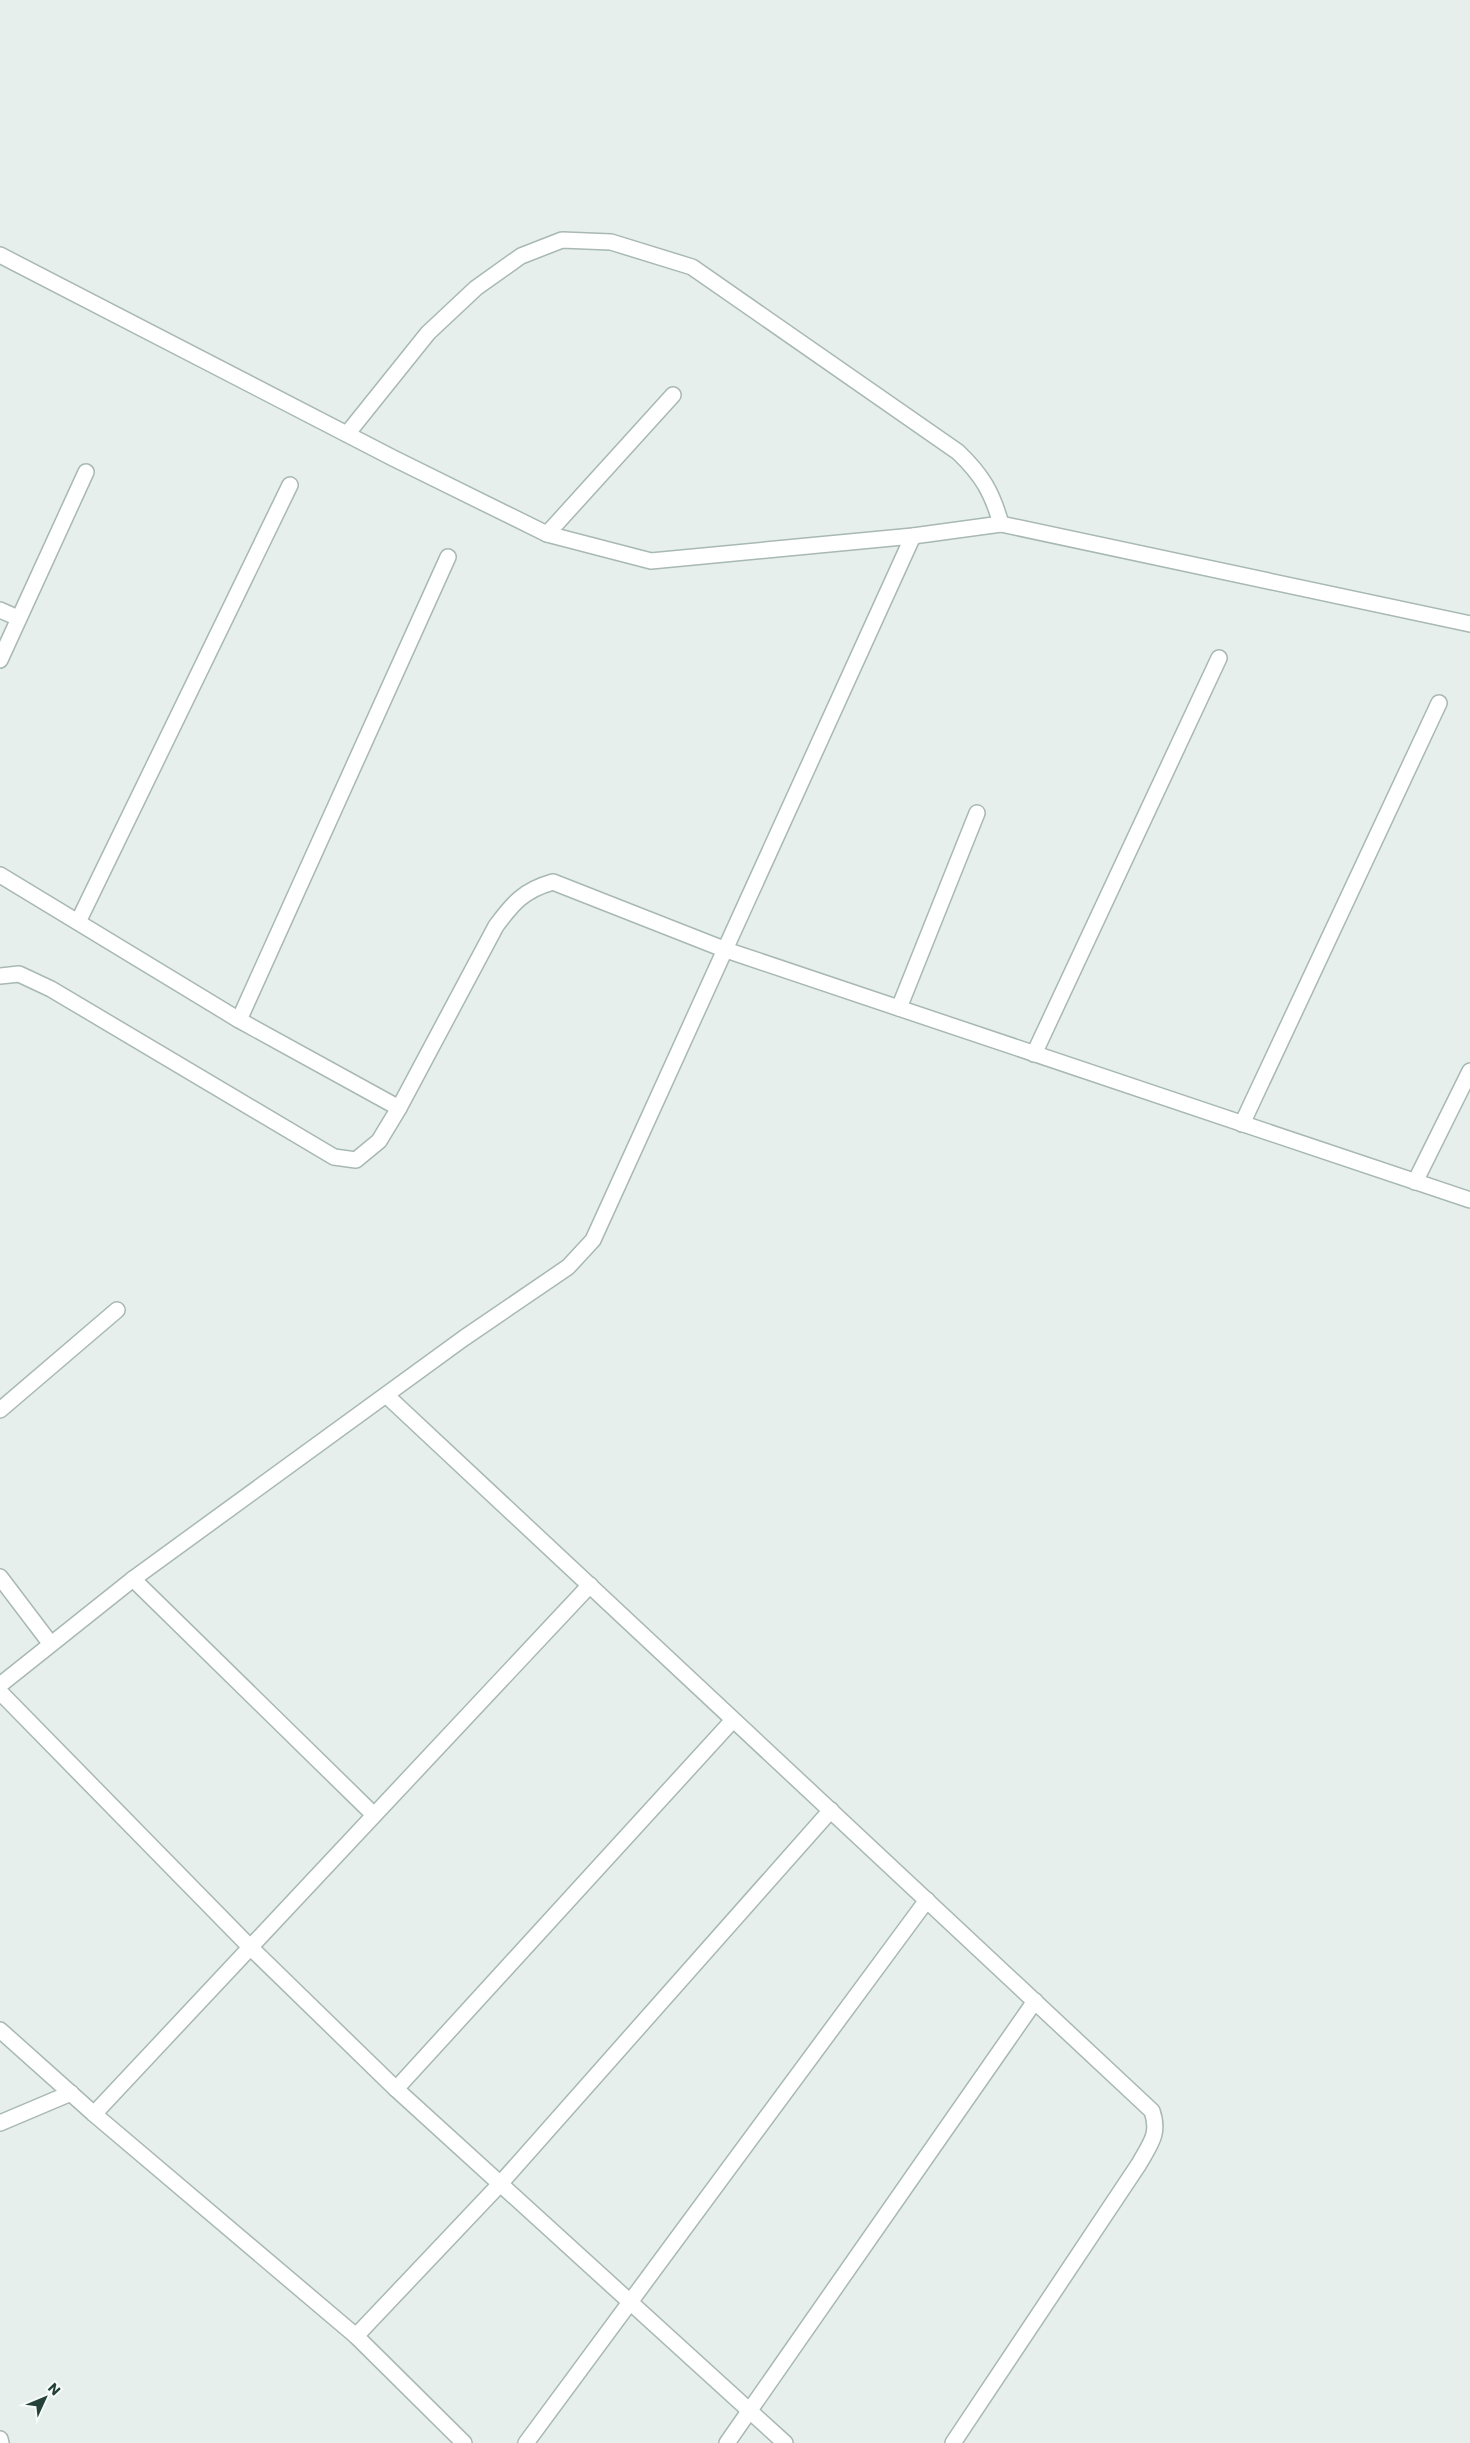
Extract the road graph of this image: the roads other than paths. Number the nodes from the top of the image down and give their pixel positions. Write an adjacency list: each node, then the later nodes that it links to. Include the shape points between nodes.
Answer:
1 (0, 256): 3 (street)
2 (674, 395): 7 (street)
3 (346, 434): 6 (street, via 428,333 484,283 521,256 562,240 611,242 692,267 958,452 979,472 994,498); 7 (street)
4 (86, 472): 11 (street)
5 (290, 485): 18 (street)
6 (1001, 524): 8 (street); 12 (street)
7 (546, 534): 8 (street, via 651,561)
8 (913, 536): 19 (street)
9 (448, 557): 22 (street)
10 (0, 610): 11 (street)
11 (18, 618): 14 (street)
12 (1470, 624)
13 (1219, 658): 23 (street)
14 (0, 660)
15 (1439, 703): 26 (street)
16 (977, 813): 21 (street)
17 (0, 875): 18 (street)
18 (78, 922): 22 (street)
19 (726, 950): 21 (street); 25 (street, via 553,882 534,888 513,903 496,926); 30 (street, via 593,1240 568,1267)
20 (0, 976): 25 (street, via 19,974 50,989 334,1157 356,1160 379,1141)
21 (899, 1008): 23 (street)
22 (239, 1020): 25 (street)
23 (1034, 1054): 26 (street)
24 (1470, 1072): 27 (street)
25 (399, 1108)
26 (1242, 1124): 27 (street)
27 (1415, 1182): 28 (street)
28 (1470, 1200)
29 (117, 1310): 31 (street)
30 (386, 1395): 33 (street); 34 (street)
31 (0, 1410)
32 (0, 1577): 35 (street)
33 (133, 1579): 35 (street); 40 (street)
34 (590, 1585): 38 (street); 40 (street)
35 (50, 1643): 36 (street)
36 (0, 1685)
37 (0, 1692): 42 (street)
38 (733, 1720): 39 (street); 45 (street)
39 (831, 1810): 41 (street); 49 (street)
40 (374, 1815): 42 (street)
41 (928, 1900): 43 (street); 50 (street)
42 (250, 1947): 45 (street); 47 (street)
43 (1035, 2001): 52 (street); 59 (street, via 1152,2111 1157,2126 1139,2164)
44 (0, 2030): 46 (street)
45 (396, 2089): 49 (street)
46 (71, 2093): 47 (street); 48 (street)
47 (94, 2114): 51 (street)
48 (0, 2123)
49 (500, 2184): 50 (street); 51 (street)
50 (629, 2302): 52 (street); 56 (street)
51 (356, 2336): 55 (street)
52 (749, 2410): 57 (street); 58 (street)
53 (0, 2439): 54 (street)
54 (1, 2443)
55 (464, 2443)
56 (526, 2443)
57 (727, 2443)
58 (785, 2443)
59 (953, 2443)

